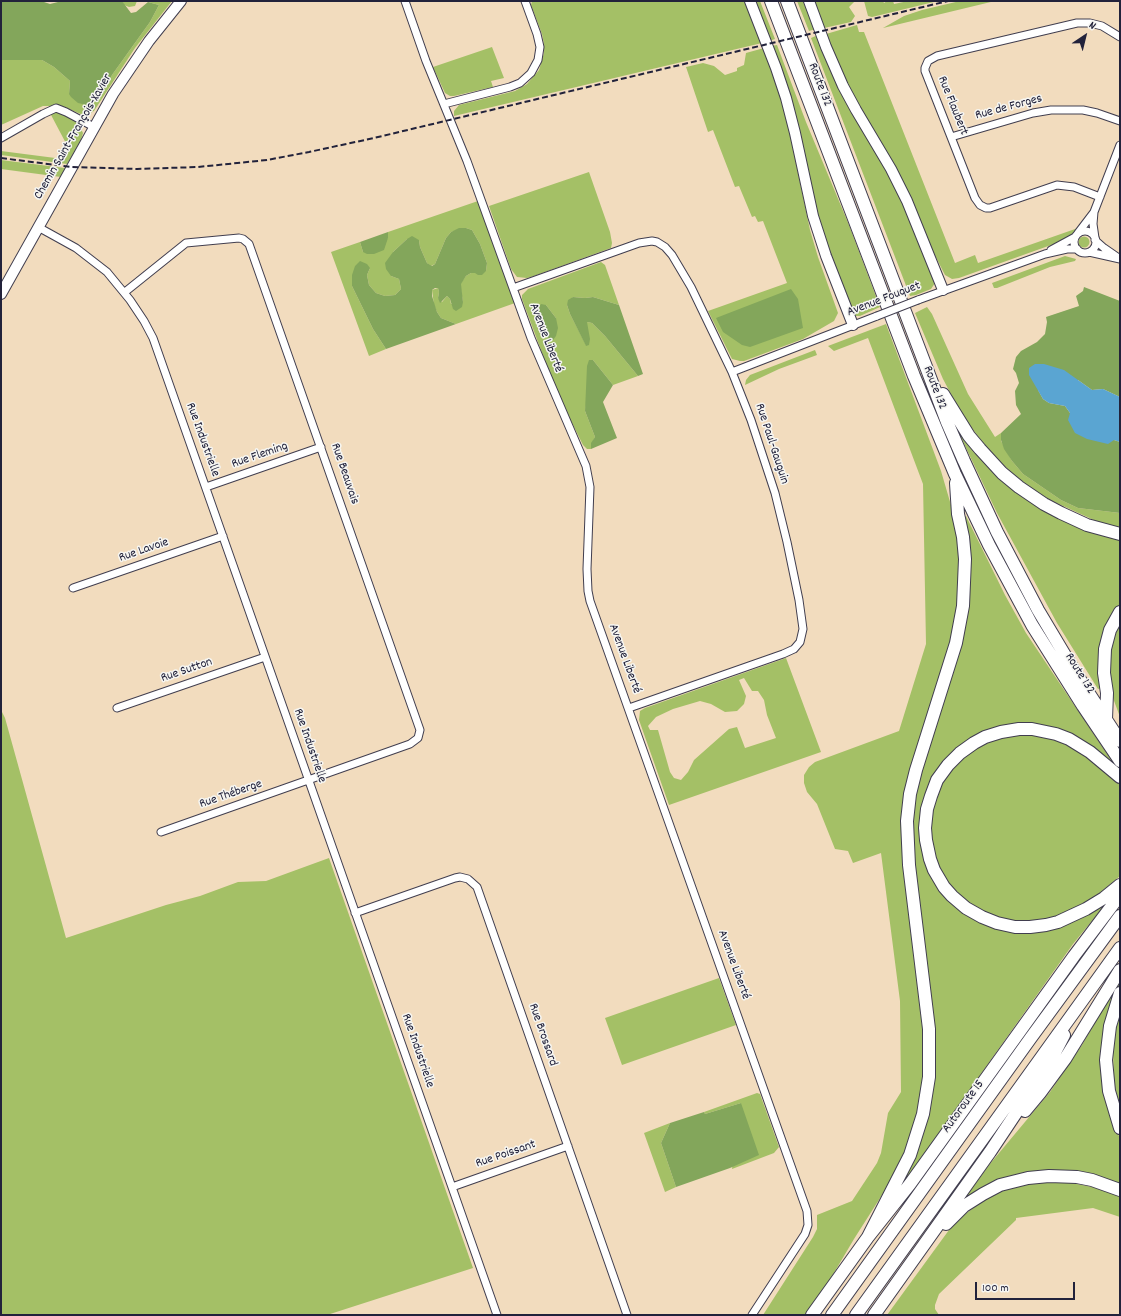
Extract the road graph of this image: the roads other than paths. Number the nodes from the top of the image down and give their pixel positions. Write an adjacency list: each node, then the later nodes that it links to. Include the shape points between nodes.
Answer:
1 (181, 1): 11 (street, Chemin Saint-François-Xavier, via 137,57)
2 (404, 1): 9 (street, Avenue Liberté)
3 (525, 1): 9 (street, via 540,47 532,73 510,87)
4 (750, 1): 27 (street, via 786,98 813,216)
5 (771, 1): 31 (highway, Route 132, via 916,381)
6 (788, 1): 29 (highway, Route 132)
7 (808, 1): 24 (street, via 843,86 907,201)
8 (1120, 37): 12 (street, Rue Flaubert, via 1096,24 1077,24 930,59 925,71)
9 (444, 104): 23 (street, Avenue Liberté)
10 (1120, 121): 12 (street, Rue de Forges, via 1088,111 1058,109 1038,112)
11 (94, 127): 13 (street, via 56,108); 17 (street, Chemin Saint-François-Xavier)
12 (951, 137): 15 (street, Rue Flaubert, via 975,198 983,207 994,207 1057,185 1074,187)
13 (1, 138)
14 (1120, 145): 15 (street, Avenue Fouquet)
15 (1100, 197): 16 (street, Avenue Fouquet)
16 (1094, 212): 18 (street, Avenue Fouquet); 19 (street, Avenue Fouquet)
17 (38, 227): 25 (street, Rue Industrielle, via 88,256); 26 (street, Chemin Saint-François-Xavier)
18 (1076, 235): 19 (street, via 1088,231); 20 (street); 22 (street, Avenue Fouquet)
19 (1095, 239): 21 (street, via 1095,247); 21 (street, via 1120,259)
20 (1076, 249): 21 (street, via 1083,253); 22 (street, Avenue Fouquet)
21 (1089, 252)
22 (1045, 254): 24 (street, Avenue Fouquet)
23 (513, 288): 28 (street, Rue Paul-Gauguin, via 639,243 657,242 669,250 683,273); 39 (street, Avenue Liberté, via 588,473 588,591)
24 (943, 290): 27 (street, Avenue Fouquet, bridge)
25 (125, 292): 30 (street, Rue Beauvais, via 186,243 234,238 246,241 251,247); 32 (street, Rue Industrielle, via 153,338)
26 (1, 294)
27 (853, 325): 28 (street, Avenue Fouquet)
28 (732, 372): 39 (street, Rue Paul-Gauguin, via 775,493 797,590 803,624 802,638 794,649 782,654)
29 (930, 375): 33 (highway, via 969,436 1007,478 1056,511 1087,525); 40 (highway, Route 132, via 951,432 1008,553 1051,632)
30 (321, 447): 32 (street, Rue Fleming); 44 (street, Rue Beauvais, via 420,730 418,738 410,744)
31 (955, 474): 42 (highway, Route 132, via 1032,625); 59 (highway, via 958,514 965,553 964,606 956,643 916,770 910,794 907,825 909,865 929,1029 929,1076 923,1114 910,1155)
32 (206, 487): 34 (street, Rue Industrielle)
33 (1120, 534)
34 (223, 536): 35 (street, Rue Lavoie); 37 (street, Rue Industrielle)
35 (74, 588)
36 (1120, 612): 40 (highway, via 1110,630 1105,649)
37 (265, 657): 38 (street, Rue Sutton); 44 (street, Rue Industrielle)
38 (118, 708)
39 (629, 708): 62 (street, Avenue Liberté, via 807,1211 808,1225 805,1234)
40 (1106, 719): 41 (highway, Route 132)
41 (1120, 741)
42 (1120, 761)
43 (1120, 777): 46 (highway, via 1090,752 1056,734 1032,729 1001,732 974,743 960,753 940,774 927,809 925,828 930,859 944,887 966,908 982,918 997,923 1030,927 1058,922 1086,909)
44 (308, 780): 45 (street, Rue Théberge); 48 (street, Rue Industrielle)
45 (161, 832)
46 (1120, 885)
47 (1120, 894): 59 (highway, via 896,1203)
48 (355, 913): 55 (street, Rue Brossard, via 455,878 464,877 474,884 479,892); 57 (street, Rue Industrielle)
49 (1120, 916): 64 (highway, Autoroute 15)
50 (1120, 948): 53 (highway)
51 (1120, 970): 56 (highway, via 1057,1070)
52 (1120, 993): 54 (highway, via 1111,1019 1106,1060 1109,1091)
53 (1083, 998): 56 (highway, via 1052,1058); 65 (highway)
54 (1120, 1128)
55 (568, 1146): 57 (street, Rue Poissant); 61 (street, Rue Brossard)
56 (990, 1152): 66 (highway)
57 (452, 1187): 60 (street, Rue Industrielle)
58 (1120, 1190): 66 (highway, via 1077,1177 1049,1176 1021,1179 989,1190 964,1206 950,1220)
59 (868, 1237): 63 (highway)
60 (497, 1315)
61 (627, 1315)
62 (752, 1315)
63 (812, 1315)
64 (832, 1315)
65 (856, 1315)
66 (875, 1315)

